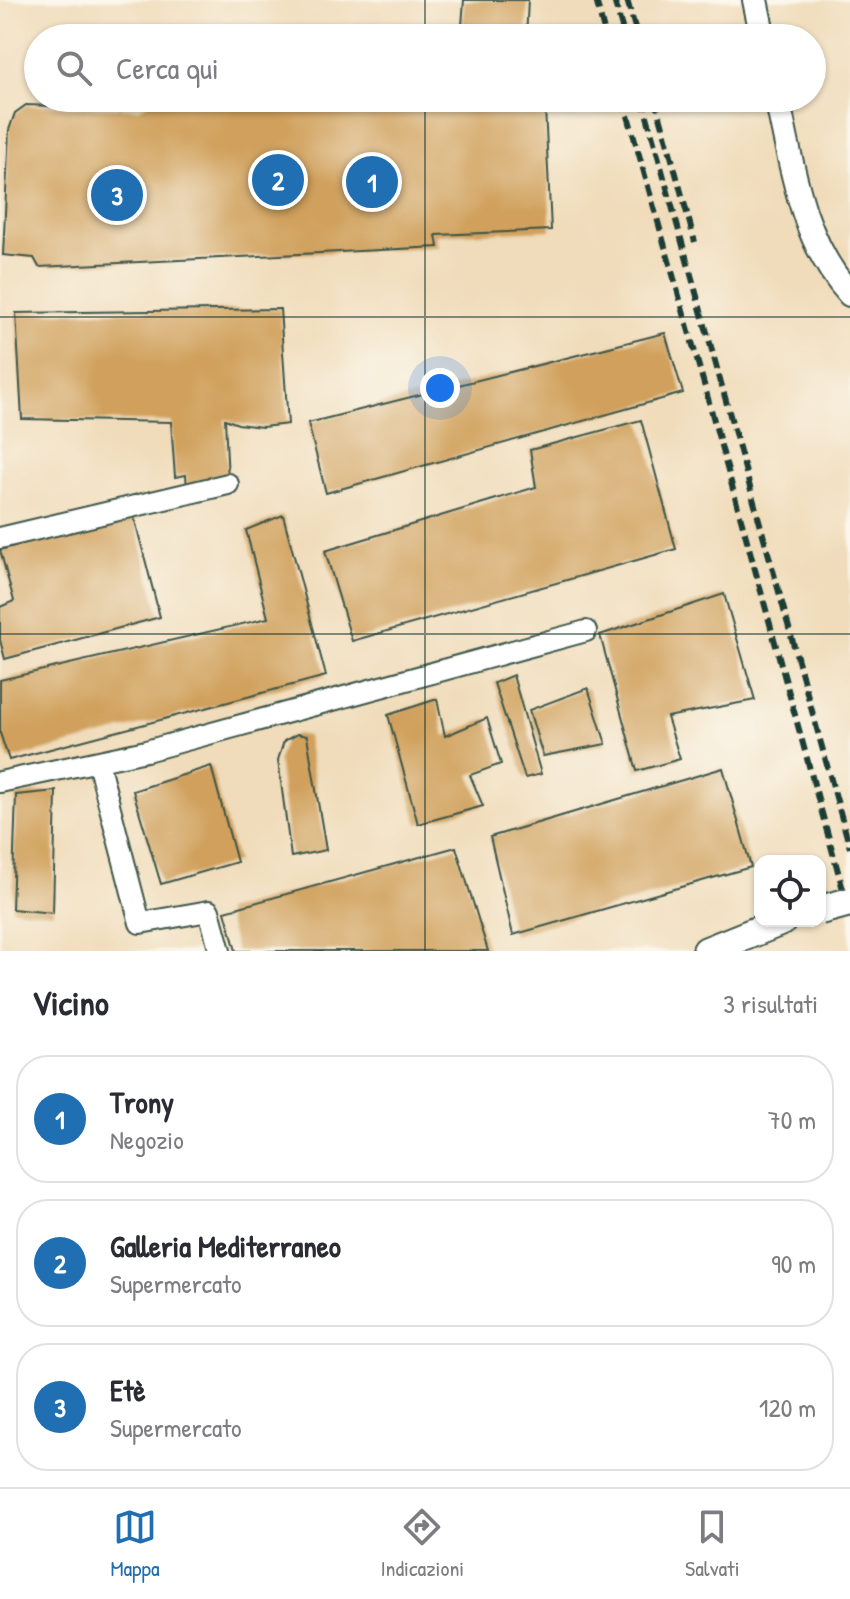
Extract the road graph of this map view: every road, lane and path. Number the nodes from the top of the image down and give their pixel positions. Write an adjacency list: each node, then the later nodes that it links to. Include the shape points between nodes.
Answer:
1 (755, 0): 2 (street)
2 (760, 24)
3 (780, 112): 4 (street, via 810,227 833,276)
4 (850, 294)
5 (228, 484): 6 (street)
6 (0, 538)
7 (586, 631): 8 (street)
8 (98, 762): 9 (street); 13 (street, via 140,923 209,911)
9 (0, 782)
10 (850, 902): 11 (main road, bridge)
11 (826, 908)
12 (767, 927): 14 (main road)
13 (220, 951)
14 (707, 951)

